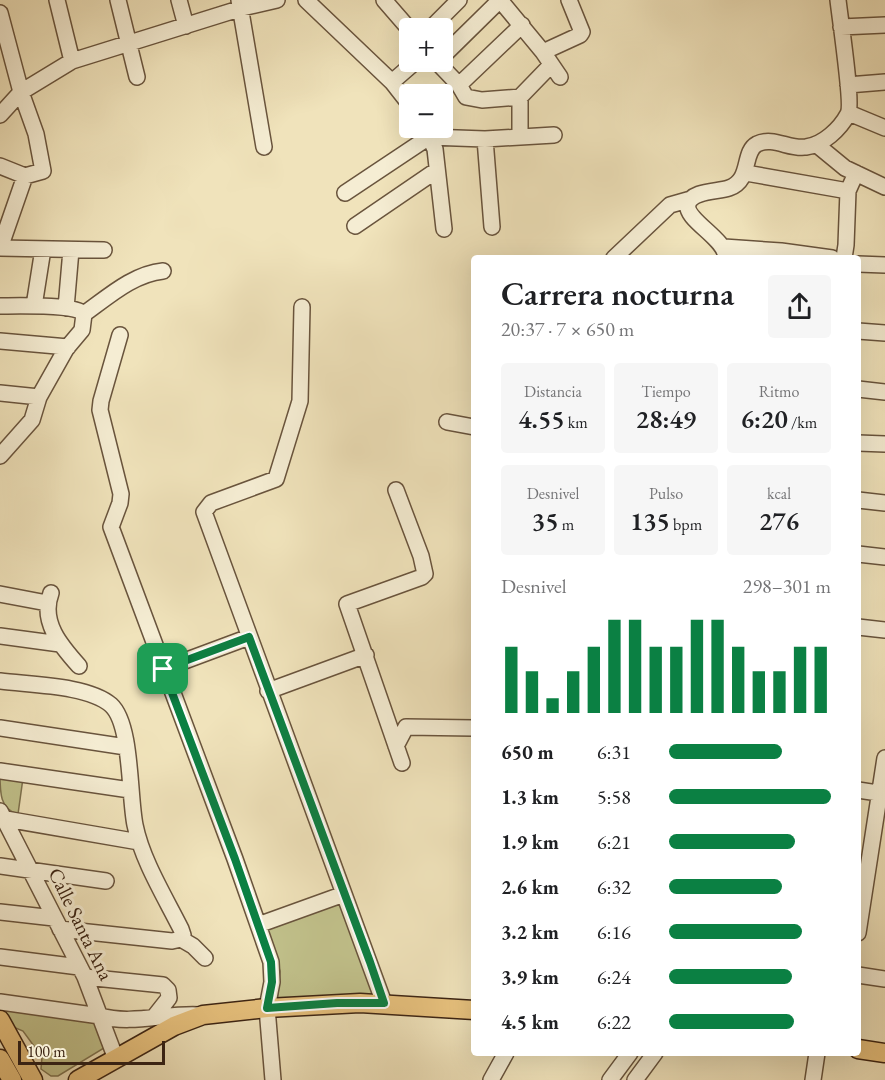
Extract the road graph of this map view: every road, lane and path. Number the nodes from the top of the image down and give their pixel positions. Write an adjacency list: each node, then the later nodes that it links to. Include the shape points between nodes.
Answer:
1 (57, 0): 21 (street)
2 (118, 0): 19 (street)
3 (179, 0): 16 (street)
4 (278, 0): 11 (street)
5 (306, 0): 26 (street)
6 (459, 0): 14 (street)
7 (500, 0): 17 (street); 20 (street)
8 (569, 0): 22 (street, via 582,32)
9 (838, 0): 18 (street)
10 (386, 1): 13 (street)
11 (241, 4): 16 (street); 43 (street)
12 (0, 13): 31 (street)
13 (400, 18)
14 (441, 18)
15 (885, 25): 18 (street)
16 (186, 26): 19 (street)
17 (522, 26): 22 (street); 28 (street)
18 (841, 27): 29 (street)
19 (129, 44): 21 (street); 25 (street)
20 (453, 46)
21 (72, 61): 31 (street)
22 (551, 64): 32 (street)
23 (404, 72): 26 (street)
24 (447, 72): 28 (street)
25 (137, 77)
26 (392, 82): 30 (street)
27 (885, 82): 29 (street)
28 (459, 85): 32 (street, via 466,97 474,99)
29 (848, 85): 33 (street)
30 (399, 91)
31 (21, 92): 34 (street); 48 (street, via 36,134 43,171)
32 (520, 97): 38 (street)
33 (849, 113): 35 (street); 42 (street)
34 (0, 115)
35 (885, 128)
36 (453, 135): 41 (street)
37 (554, 135): 38 (street)
38 (520, 137): 41 (street)
39 (418, 138): 51 (street)
40 (429, 138): 45 (street, via 435,149)
41 (485, 139): 55 (street)
42 (817, 145): 46 (street, via 805,148 759,143 751,149); 47 (street)
43 (264, 147)
44 (0, 166): 48 (street)
45 (437, 170): 54 (street); 56 (street)
46 (746, 173): 50 (street); 52 (street, via 731,188)
47 (856, 173): 49 (street); 50 (street)
48 (25, 176): 53 (street)
49 (885, 188)
50 (848, 191): 63 (street)
51 (345, 193)
52 (691, 199): 60 (street, via 688,208 692,215); 62 (street, via 670,206)
53 (6, 214): 57 (street, via 0,248)
54 (355, 226)
55 (492, 226)
56 (444, 230)
57 (43, 249): 58 (street); 68 (street)
58 (71, 250): 59 (street); 70 (street)
59 (104, 250)
60 (725, 252): 61 (street)
61 (781, 254)
62 (617, 255)
63 (844, 255)
64 (861, 264): 65 (street)
65 (885, 265)
66 (163, 271): 71 (street, via 120,288)
67 (0, 306): 68 (street)
68 (34, 306): 70 (street)
69 (302, 307): 95 (street, via 300,401 276,479 211,503 204,512)
70 (66, 308): 71 (street)
71 (84, 314): 76 (street, via 82,330)
72 (861, 331): 73 (street)
73 (885, 333)
74 (120, 335): 99 (street, via 100,411 121,494 111,527)
75 (0, 340): 76 (street)
76 (68, 347): 80 (street)
77 (861, 389): 78 (street)
78 (885, 392)
79 (0, 393): 80 (street)
80 (39, 397): 85 (street, via 32,420)
81 (447, 422): 82 (street)
82 (471, 426)
83 (861, 442): 84 (street)
84 (885, 444)
85 (0, 456)
86 (396, 490): 97 (street, via 425,572 422,577 347,604)
87 (861, 501): 88 (street)
88 (885, 503)
89 (861, 554): 90 (street)
90 (885, 557)
91 (0, 594): 96 (street, via 49,598 50,622)
92 (861, 627): 93 (street)
93 (885, 630)
94 (0, 636): 96 (street)
95 (249, 637): 99 (street); 101 (street)
96 (60, 644): 98 (street)
97 (366, 655): 101 (street); 104 (street)
98 (79, 666)
99 (163, 669): 121 (street)
100 (0, 681): 105 (street, via 81,691 103,699 117,713)
101 (268, 691): 118 (street)
102 (0, 728): 105 (street)
103 (471, 728): 104 (street, via 406,727)
104 (396, 746): 107 (street)
105 (126, 747): 109 (street)
106 (885, 758): 111 (street)
107 (402, 763)
108 (0, 771): 109 (street)
109 (130, 790): 113 (street)
110 (861, 790): 111 (street)
111 (882, 794): 117 (street)
112 (2, 816): 113 (street); 115 (street, Calle Santa Ana)
113 (139, 842): 122 (street, via 181,929)
114 (0, 866): 115 (street)
115 (32, 870): 116 (street); 120 (street, Calle Santa Ana)
116 (106, 881)
117 (862, 884)
118 (344, 894): 121 (street); 129 (street)
119 (0, 912): 120 (street)
120 (57, 923): 122 (street, via 172,941); 125 (street, Calle Santa Ana)
121 (258, 925): 130 (street, via 272,968)
122 (181, 939): 124 (street)
123 (0, 957): 125 (street)
124 (205, 958)
125 (82, 972): 133 (street, Calle Santa Ana); 134 (street, via 163,985 169,998)
126 (861, 975): 127 (street)
127 (885, 979)
128 (0, 1002): 133 (street)
129 (384, 1003): 130 (main road); 131 (main road)
130 (267, 1008): 132 (main road); 147 (street)
131 (471, 1010)
132 (203, 1015): 134 (street); 143 (main road, via 174,1026)
133 (100, 1016): 134 (street, via 114,1020); 143 (street, Calle Santa Ana)
134 (154, 1017)
135 (0, 1020): 145 (main road)
136 (861, 1049): 137 (main road)
137 (885, 1053)
138 (504, 1056): 148 (street)
139 (628, 1056): 149 (street)
140 (653, 1056): 150 (street)
141 (817, 1056): 151 (street)
142 (0, 1059): 144 (main road)
143 (116, 1059): 146 (main road)
144 (12, 1080)
145 (33, 1080)
146 (78, 1080)
147 (273, 1080)
148 (491, 1080)
149 (610, 1080)
150 (635, 1080)
151 (813, 1080)

